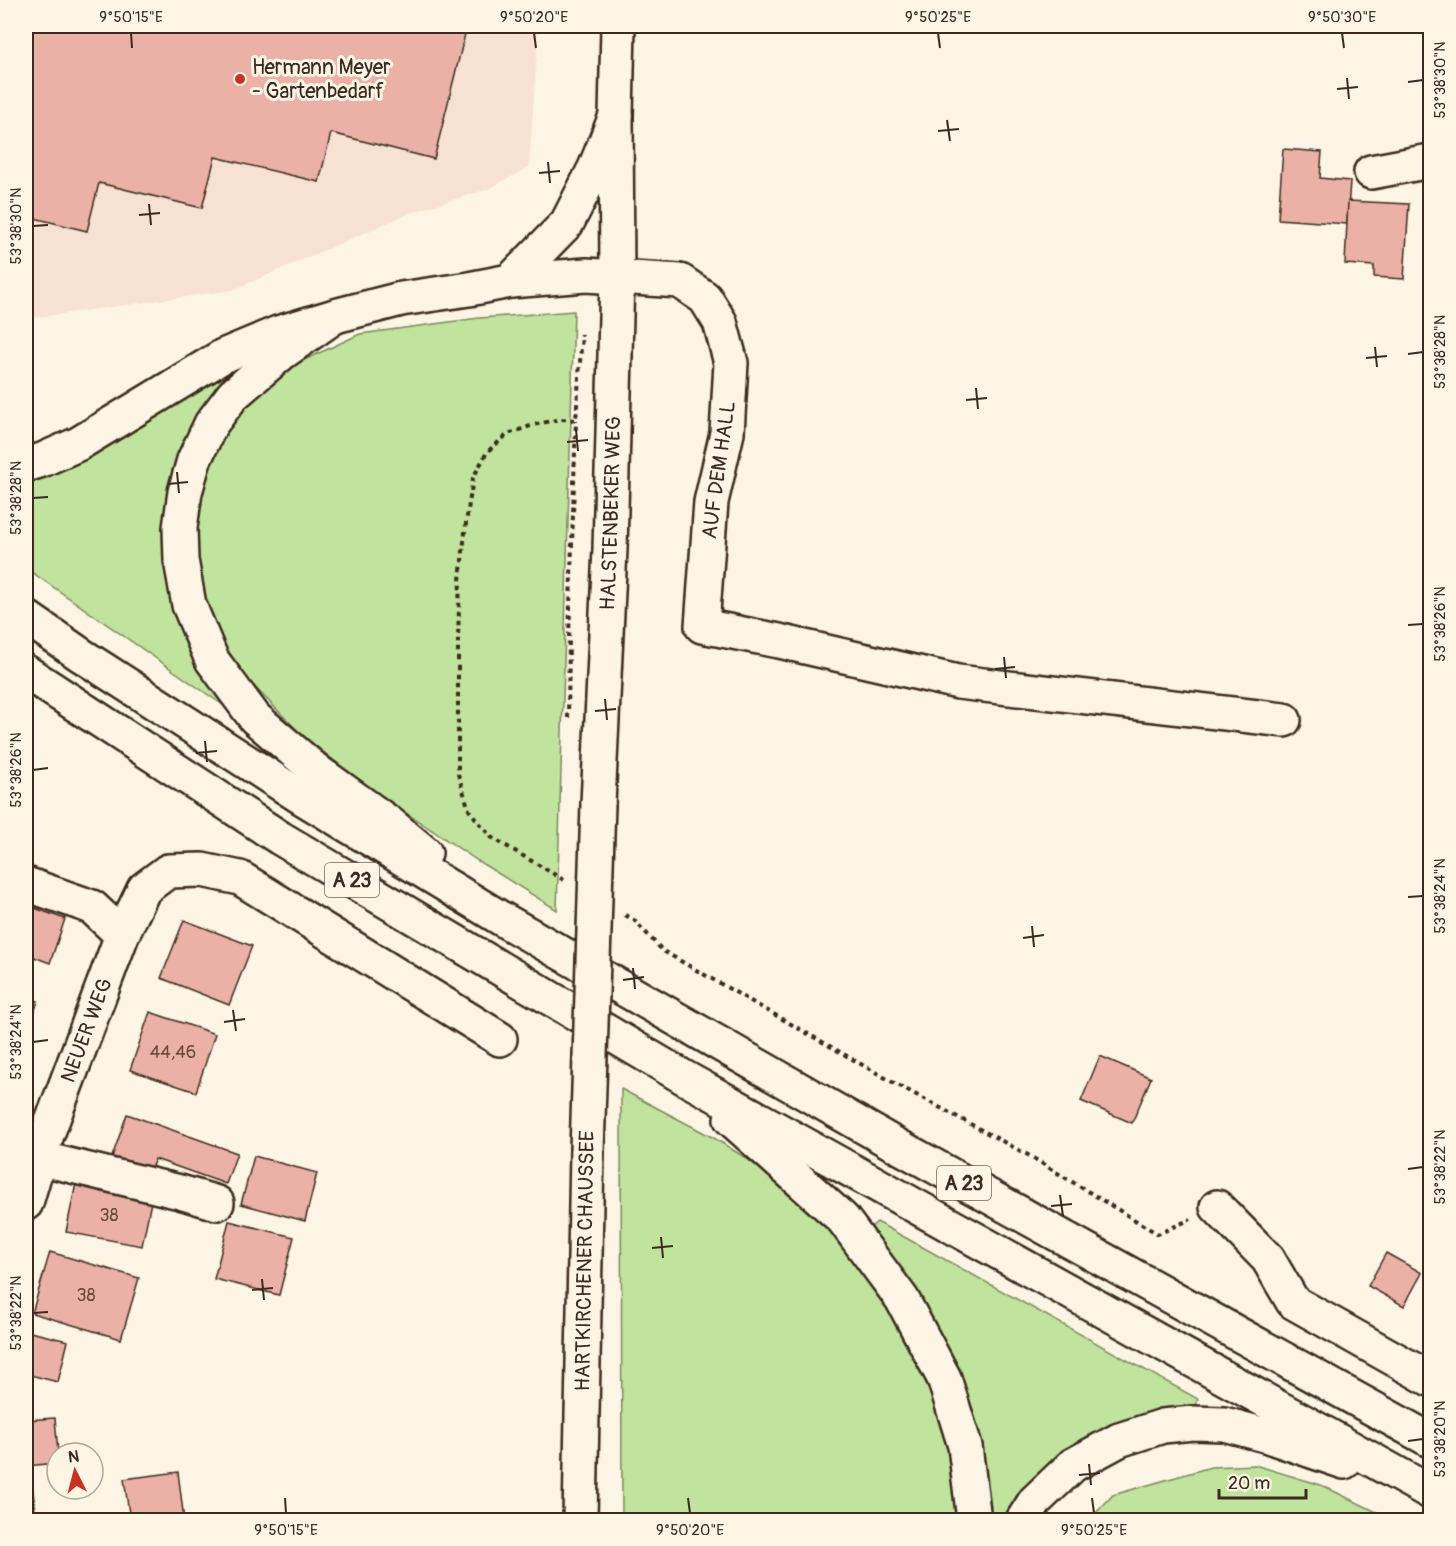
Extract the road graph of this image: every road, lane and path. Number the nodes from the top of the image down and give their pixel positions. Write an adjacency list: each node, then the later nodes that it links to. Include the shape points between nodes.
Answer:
1 (618, 26): 2 (main road, HALSTENBEKER WEG)
2 (616, 116): 5 (main road, HALSTENBEKER WEG); 6 (main road, via 567,223)
3 (1431, 161): 4 (main road)
4 (1371, 172)
5 (617, 277): 6 (main road, via 586,275); 13 (main road, AUF DEM HALL, via 680,281 705,298 720,322 731,363 727,433 711,502 702,626 958,682); 20 (main road, HALSTENBEKER WEG, bridge)
6 (510, 281): 7 (main road, via 401,299)
7 (335, 316): 10 (main road, via 278,333 223,356 78,444); 18 (main road, via 282,353 233,395 211,424 194,460 180,528 189,605 212,660 255,717)
8 (582, 331): 9 (path)
9 (576, 420): 14 (path); 15 (path, via 533,425 508,434 487,452 473,478 460,580 458,637 458,774 469,810 491,837)
10 (26, 465)
11 (26, 617): 18 (main road, A 23, via 301,797)
12 (26, 672): 22 (main road, A 23, via 280,838)
13 (1284, 720)
14 (568, 722)
15 (566, 881)
16 (26, 884): 19 (main road, via 92,907)
17 (624, 915): 26 (path, via 634,920 663,951 1028,1155 1158,1234)
18 (502, 918): 28 (main road, A 23, via 889,1141)
19 (122, 936): 21 (main road, NEUER WEG, via 144,889 168,871 202,870 240,878); 23 (main road, NEUER WEG)
20 (591, 1001): 30 (main road, HARTKIRCHENER CHAUSSEE, bridge)
21 (500, 1039)
22 (684, 1078): 29 (main road, A 23); 31 (main road, via 843,1219 902,1299 944,1378 965,1446)
23 (36, 1151): 24 (main road, NEUER WEG); 25 (main road)
24 (26, 1203)
25 (217, 1203)
26 (1217, 1207): 27 (main road, via 1268,1259 1293,1302)
27 (1431, 1379)
28 (1431, 1440)
29 (1431, 1493): 32 (main road, via 1265,1435 1224,1424 1193,1423 1163,1426 1119,1440 1073,1465 1035,1501)
30 (580, 1521)
31 (974, 1521)
32 (1023, 1521)

